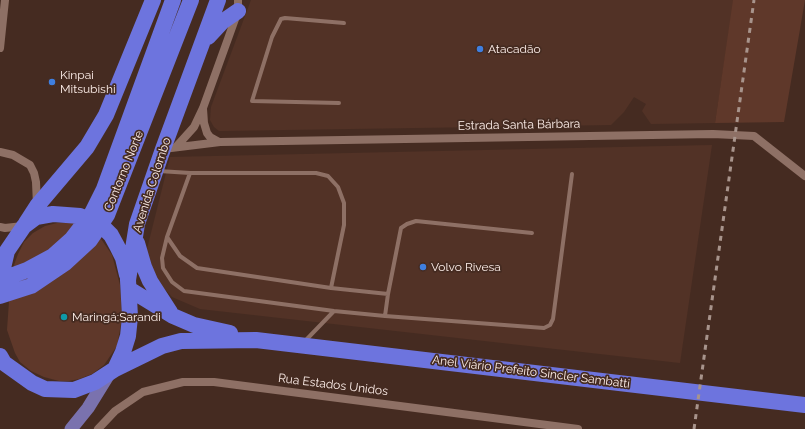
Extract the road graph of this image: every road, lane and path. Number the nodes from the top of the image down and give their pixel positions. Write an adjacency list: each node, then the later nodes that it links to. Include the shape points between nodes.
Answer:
1 (5, 0): 9 (street)
2 (153, 0): 19 (highway, via 106,114 87,147)
3 (173, 0): 25 (highway, Contorno Norte, via 104,190 92,213 72,239 53,256 27,270)
4 (191, 0): 29 (highway, Contorno Norte, via 107,215 90,240 65,264 31,286)
5 (217, 2): 8 (highway, Avenida Colombo)
6 (238, 6): 8 (highway); 11 (street)
7 (344, 23): 10 (lane, via 281,19 272,36 252,101)
8 (201, 46): 13 (highway, Avenida Colombo)
9 (0, 48)
10 (339, 103)
11 (203, 108): 12 (street, via 207,133); 13 (street, via 194,127)
12 (220, 142): 13 (street, Estrada Santa Bárbara); 18 (street, Estrada Santa Bárbara, via 713,134 754,136)
13 (169, 148): 15 (highway, Avenida Colombo)
14 (0, 152): 19 (street, via 14,155 30,165 34,173)
15 (155, 171): 16 (lane); 23 (highway, Avenida Colombo)
16 (190, 173): 24 (lane); 27 (lane, via 316,173 328,176 338,187 344,203 344,225)
17 (572, 174): 32 (lane, via 553,319 550,325 544,328)
18 (805, 176)
19 (37, 206): 20 (highway)
20 (22, 226): 21 (street); 25 (highway, via 7,251); 26 (highway, via 36,217 54,214 80,216 92,220 111,235 123,258)
21 (0, 227)
22 (532, 234): 28 (lane, via 416,221 407,224 401,228)
23 (135, 235): 26 (highway, Avenida Colombo); 31 (highway, via 147,274)
24 (167, 237): 27 (lane, via 180,256 197,268); 30 (lane, via 162,258 163,268 172,282 184,291)
25 (0, 280)
26 (129, 285): 31 (highway, Anel Viário Prefeito Sincler Sambatti); 36 (highway, Avenida Colombo, via 128,336 123,352)
27 (331, 288): 28 (lane)
28 (388, 294): 32 (lane)
29 (0, 296)
30 (334, 311): 32 (lane); 34 (lane)
31 (173, 316): 33 (highway, Anel Viário Prefeito Sincler Sambatti)
32 (385, 316)
33 (256, 340): 34 (highway, Anel Viário Prefeito Sincler Sambatti); 36 (highway, Anel Viário Prefeito Sincler Sambatti, via 181,341 162,346)
34 (301, 345): 37 (highway, Anel Viário Prefeito Sincler Sambatti)
35 (0, 356): 36 (highway, Anel Viário Prefeito Sincler Sambatti, via 4,363 45,389 74,390)
36 (112, 371): 38 (main road, Avenida Colombo)
37 (805, 405)
38 (71, 429)
39 (98, 429): 40 (street, Rua Estados Unidos, via 115,411 143,392 183,382 214,382)
40 (578, 429)

